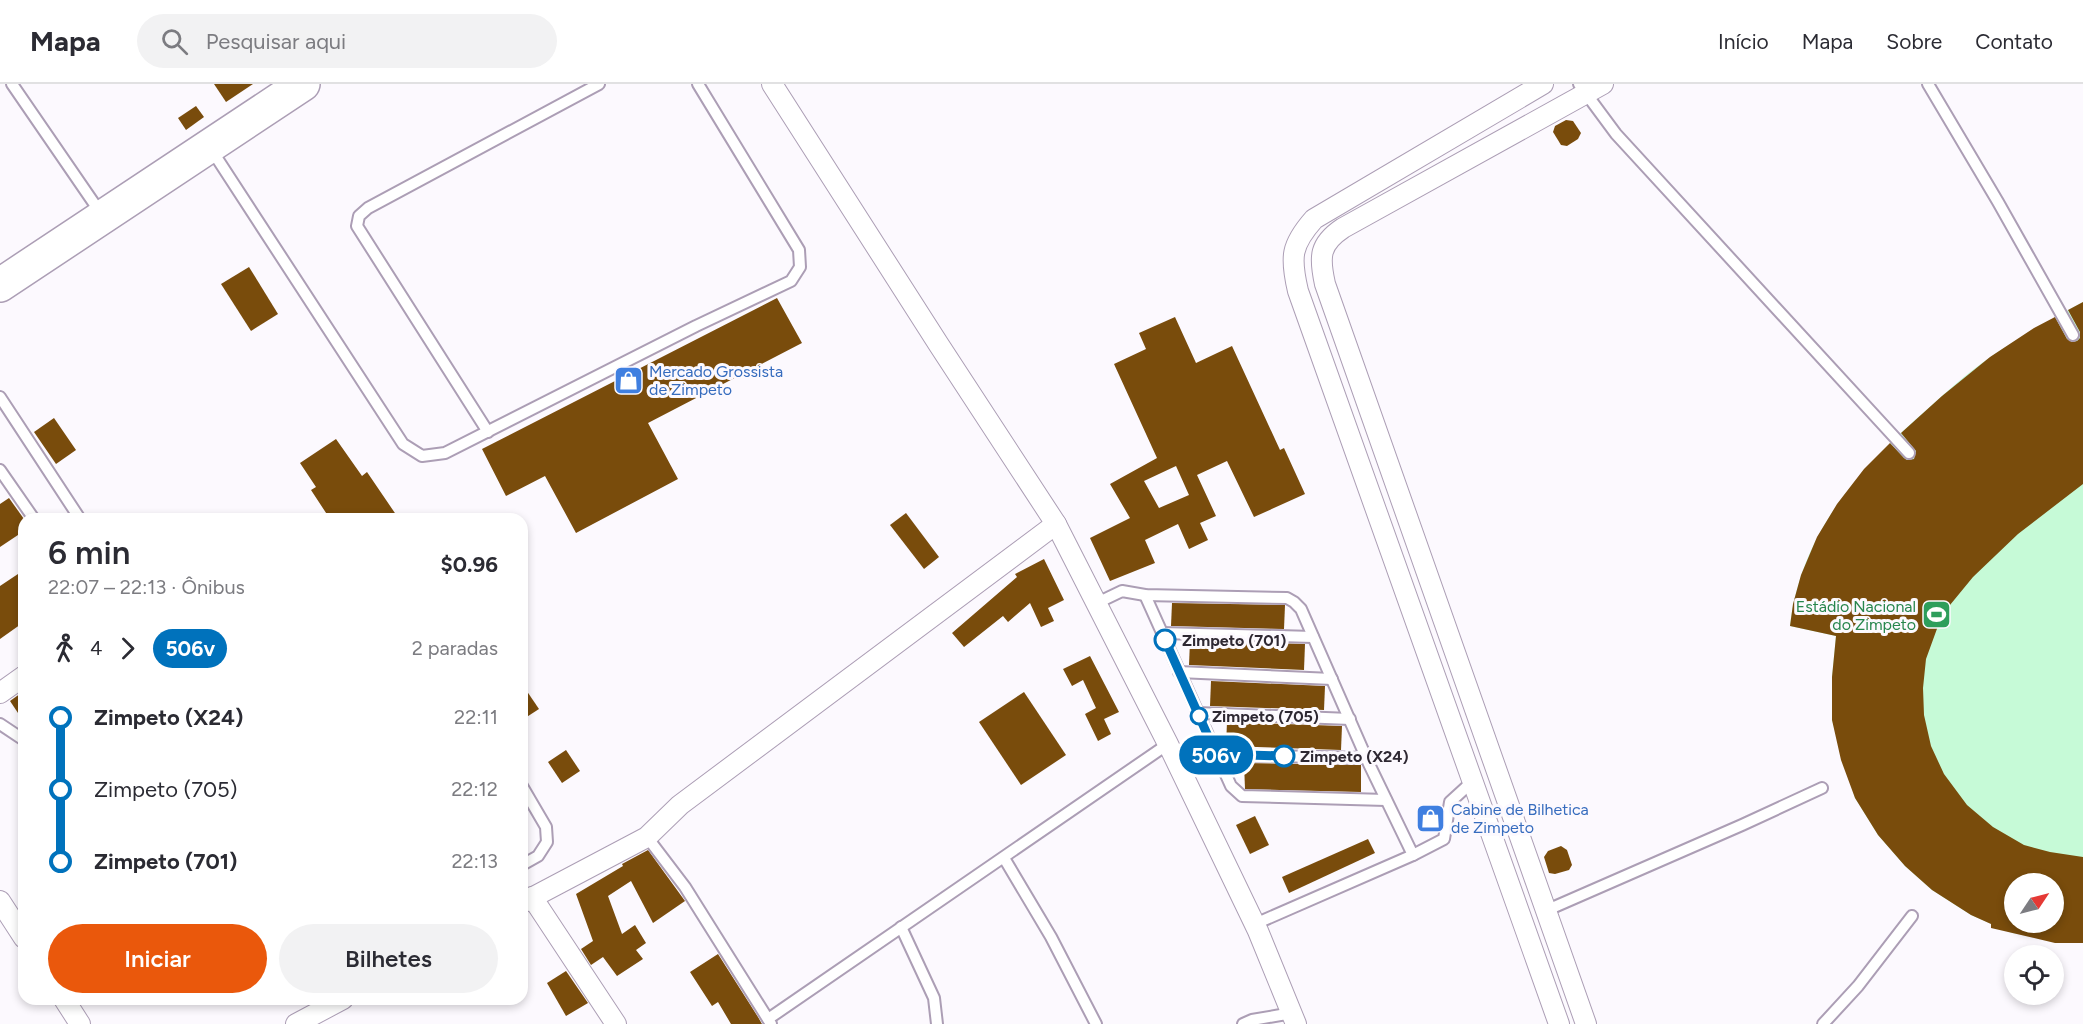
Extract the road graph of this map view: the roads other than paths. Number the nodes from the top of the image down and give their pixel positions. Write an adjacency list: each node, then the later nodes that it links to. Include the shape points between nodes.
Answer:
1 (12, 84): 11 (lane)
2 (303, 84): 10 (highway)
3 (599, 84): 15 (lane, via 359,216 357,226)
4 (698, 84): 15 (lane, via 799,250 800,267 791,281)
5 (772, 84): 20 (street)
6 (1603, 84): 9 (street)
7 (1928, 84): 13 (lane)
8 (1541, 85): 36 (street, via 1314,219 1301,234 1294,252 1298,291)
9 (1582, 89): 16 (lane, via 1616,134); 47 (street, via 1343,228 1329,238 1321,267)
10 (209, 146): 11 (highway); 15 (lane, via 403,444 422,456 445,453)
11 (104, 217): 12 (highway)
12 (0, 285)
13 (2073, 335)
14 (0, 397): 19 (lane)
15 (488, 432)
16 (1910, 453)
17 (0, 470): 18 (lane)
18 (30, 513)
19 (76, 513)
20 (1056, 524): 22 (street); 40 (street, via 680,805)
21 (1145, 596): 22 (lane, via 1122,591); 23 (lane); 24 (lane, via 1287,598 1301,609)
22 (1097, 603): 33 (street)
23 (1162, 633): 24 (lane); 25 (lane)
24 (1313, 637): 26 (lane)
25 (1179, 672): 26 (lane); 29 (lane)
26 (1332, 679): 30 (lane)
27 (18, 680): 28 (street)
28 (0, 693)
29 (1198, 713): 30 (lane); 34 (lane)
30 (1350, 719): 35 (lane)
31 (0, 724): 32 (lane)
32 (18, 736)
33 (1168, 744): 42 (lane); 49 (street)
34 (1216, 754): 35 (lane); 39 (lane, via 1231,786 1242,796)
35 (1367, 758): 39 (lane)
36 (1473, 781): 41 (lane, via 1450,802 1444,839); 62 (street)
37 (1822, 788): 47 (lane)
38 (528, 796): 43 (lane, via 546,827 548,842)
39 (1386, 800): 41 (lane)
40 (647, 837): 44 (street); 55 (lane, via 685,887)
41 (1413, 855): 49 (lane)
42 (1004, 858): 50 (lane); 60 (lane)
43 (528, 862)
44 (528, 899)
45 (0, 901): 51 (street)
46 (528, 901): 58 (street)
47 (1545, 911): 63 (street)
48 (1912, 916): 64 (lane)
49 (1255, 924): 54 (street)
50 (901, 927): 55 (lane); 59 (lane, via 934,998)
51 (18, 929)
52 (68, 1005): 56 (street)
53 (332, 1005): 57 (street)
54 (1294, 1018): 61 (lane)
55 (770, 1022)
56 (80, 1024)
57 (296, 1024)
58 (616, 1024)
59 (938, 1024)
60 (1096, 1024)
61 (1243, 1024)
62 (1559, 1024)
63 (1586, 1024)
64 (1823, 1024)

